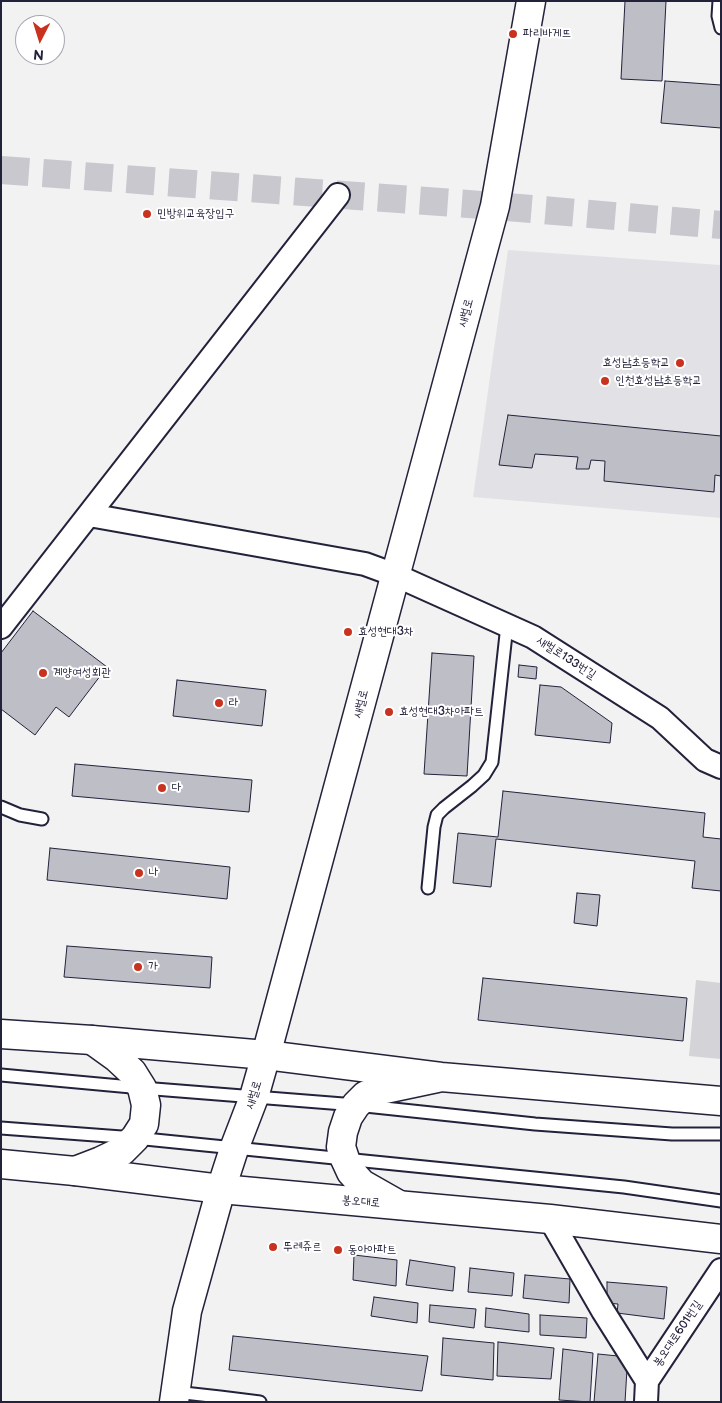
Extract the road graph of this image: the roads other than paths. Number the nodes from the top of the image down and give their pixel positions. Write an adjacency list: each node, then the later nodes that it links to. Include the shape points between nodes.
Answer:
1 (530, 1): 6 (street, 새벌로, via 494,206)
2 (719, 1): 3 (lane)
3 (721, 28)
4 (338, 195): 5 (street)
5 (89, 515): 6 (street, 새벌로133번길, via 365,564); 8 (street)
6 (395, 575): 7 (street, 새벌로133번길); 15 (street, 새벌로)
7 (507, 625): 9 (street, 새벌로133번길, via 534,637 660,718 705,760); 12 (lane, via 492,762 484,775 437,816)
8 (1, 627)
9 (721, 767)
10 (1, 807): 11 (lane)
11 (42, 819)
12 (428, 888)
13 (1, 1034): 14 (street)
14 (92, 1040): 15 (street); 18 (street, via 118,1058)
15 (266, 1055): 17 (street); 19 (street, 새벌로)
16 (1, 1075): 18 (lane)
17 (441, 1077): 20 (street); 21 (street, via 366,1095)
18 (142, 1088): 19 (lane); 24 (street, via 146,1105 144,1124)
19 (254, 1097): 21 (lane); 25 (street, 새벌로)
20 (721, 1101)
21 (356, 1104): 23 (lane, via 535,1124 672,1134); 26 (street, via 343,1132 341,1147)
22 (1, 1128): 24 (lane)
23 (721, 1134)
24 (135, 1138): 25 (lane); 28 (street, via 122,1151)
25 (234, 1149): 26 (lane); 29 (street, 새벌로)
26 (345, 1159): 30 (lane, via 624,1187); 31 (street, via 362,1184)
27 (1, 1164): 28 (street, 봉오대로)
28 (75, 1171): 29 (street, 봉오대로)
29 (221, 1189): 31 (street, 봉오대로); 36 (street, 새벌로, via 187,1311)
30 (721, 1201)
31 (399, 1205): 32 (street, 봉오대로)
32 (550, 1219): 33 (street, 봉오대로); 35 (street)
33 (721, 1239)
34 (721, 1270): 35 (street, 봉오대로601번길)
35 (646, 1391)
36 (175, 1397): 37 (lane)
37 (220, 1399): 38 (lane)
38 (260, 1402)

